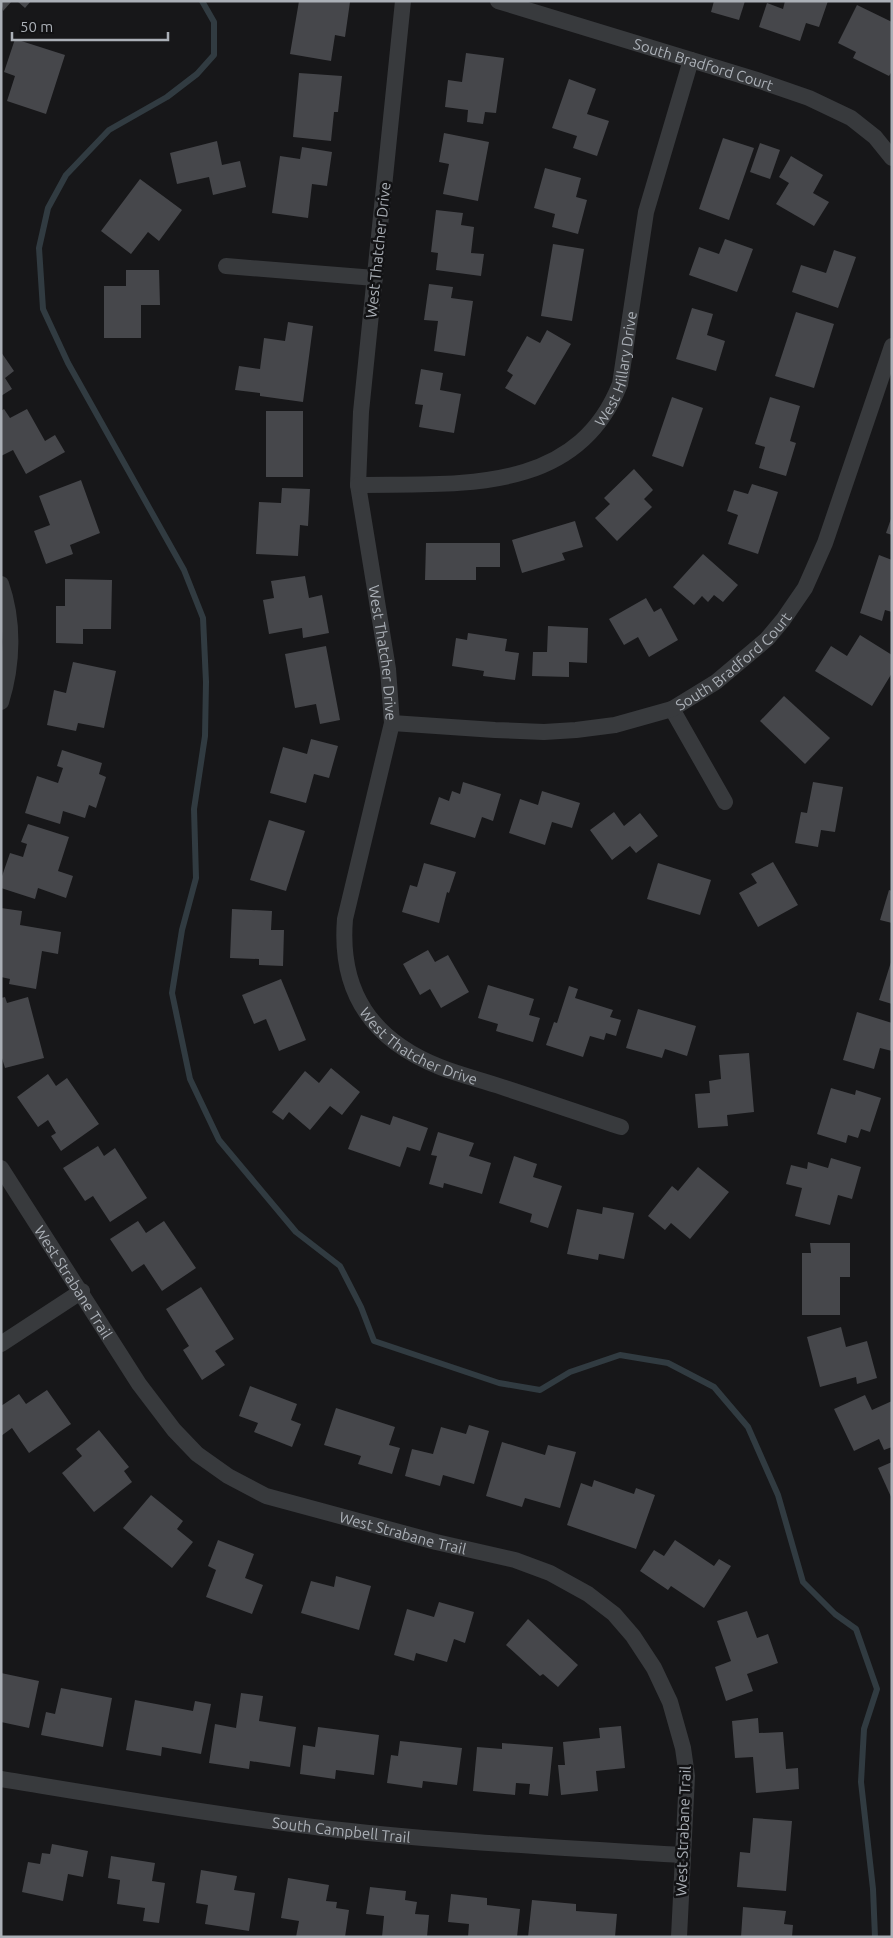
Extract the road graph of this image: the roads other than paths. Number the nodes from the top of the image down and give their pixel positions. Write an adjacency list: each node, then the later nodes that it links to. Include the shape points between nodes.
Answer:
1 (403, 1): 6 (street, West Thatcher Drive)
2 (498, 1): 3 (street, South Bradford Court)
3 (691, 60): 4 (street, South Bradford Court, via 809,98 850,118 875,136); 8 (street, West Hillary Drive, via 646,212 620,384 602,420 563,456 507,478)
4 (892, 158)
5 (226, 266): 6 (street)
6 (375, 278): 8 (street, West Thatcher Drive, via 361,412)
7 (892, 346): 11 (street, South Bradford Court, via 825,543 805,588 783,620 760,645 716,682)
8 (358, 485): 12 (street, West Thatcher Drive, via 388,669)
9 (1, 584): 10 (street, via 10,624 10,653)
10 (1, 702)
11 (672, 709): 12 (street, South Bradford Court, via 614,725 544,732); 13 (street)
12 (392, 723): 14 (street, West Thatcher Drive, via 344,919 346,967 366,1014 386,1035 439,1067)
13 (725, 802)
14 (621, 1127)
15 (1, 1168): 16 (street, West Strabane Trail)
16 (82, 1291): 17 (street); 19 (street, West Strabane Trail, via 140,1384 174,1430 197,1454 228,1476 266,1496 515,1560 588,1594 614,1614 654,1668 670,1702 683,1748 687,1776)
17 (1, 1344)
18 (1, 1779): 19 (street, South Campbell Trail, via 332,1829)
19 (682, 1855): 20 (street, West Strabane Trail)
20 (679, 1937)

